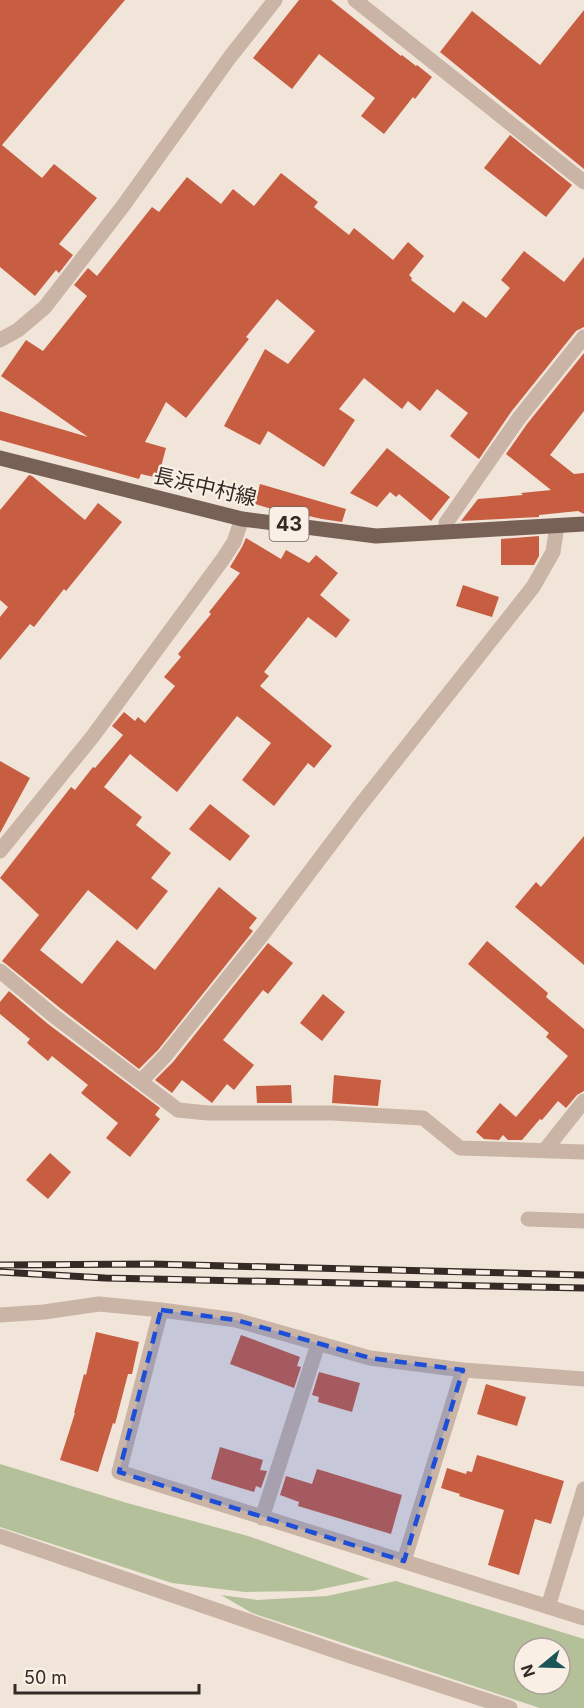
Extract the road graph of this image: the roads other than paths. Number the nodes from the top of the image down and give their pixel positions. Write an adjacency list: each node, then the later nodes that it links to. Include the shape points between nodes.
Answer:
1 (275, 0): 5 (street, via 45,307)
2 (355, 0): 3 (street)
3 (584, 182)
4 (584, 337): 10 (street, via 519,418 446,523)
5 (0, 340)
6 (0, 458): 7 (main road, 長浜中村線 / 43)
7 (242, 519): 10 (main road, 長浜中村線 / 43, via 376,536); 11 (street, via 223,559 93,736)
8 (584, 524): 9 (main road, 長浜中村線 / 43)
9 (557, 526): 10 (main road, 長浜中村線 / 43); 13 (street, via 553,552 533,588 256,942)
10 (446, 531)
11 (3, 841)
12 (0, 971): 13 (street)
13 (141, 1081): 15 (street, via 178,1110 423,1118 460,1148)
14 (584, 1101): 15 (street)
15 (545, 1150): 16 (street)
16 (584, 1152)
17 (528, 1219): 18 (street)
18 (584, 1221)
19 (161, 1310): 20 (street, via 99,1304); 21 (street, via 236,1320); 25 (street, via 119,1472)
20 (0, 1315)
21 (318, 1344): 22 (street, via 370,1358); 25 (street)
22 (463, 1370): 23 (street); 27 (street)
23 (584, 1379)
24 (584, 1489): 28 (street)
25 (262, 1518): 27 (street)
26 (0, 1536): 30 (street)
27 (404, 1561): 28 (street)
28 (548, 1607): 29 (street)
29 (584, 1618)
30 (510, 1708)

